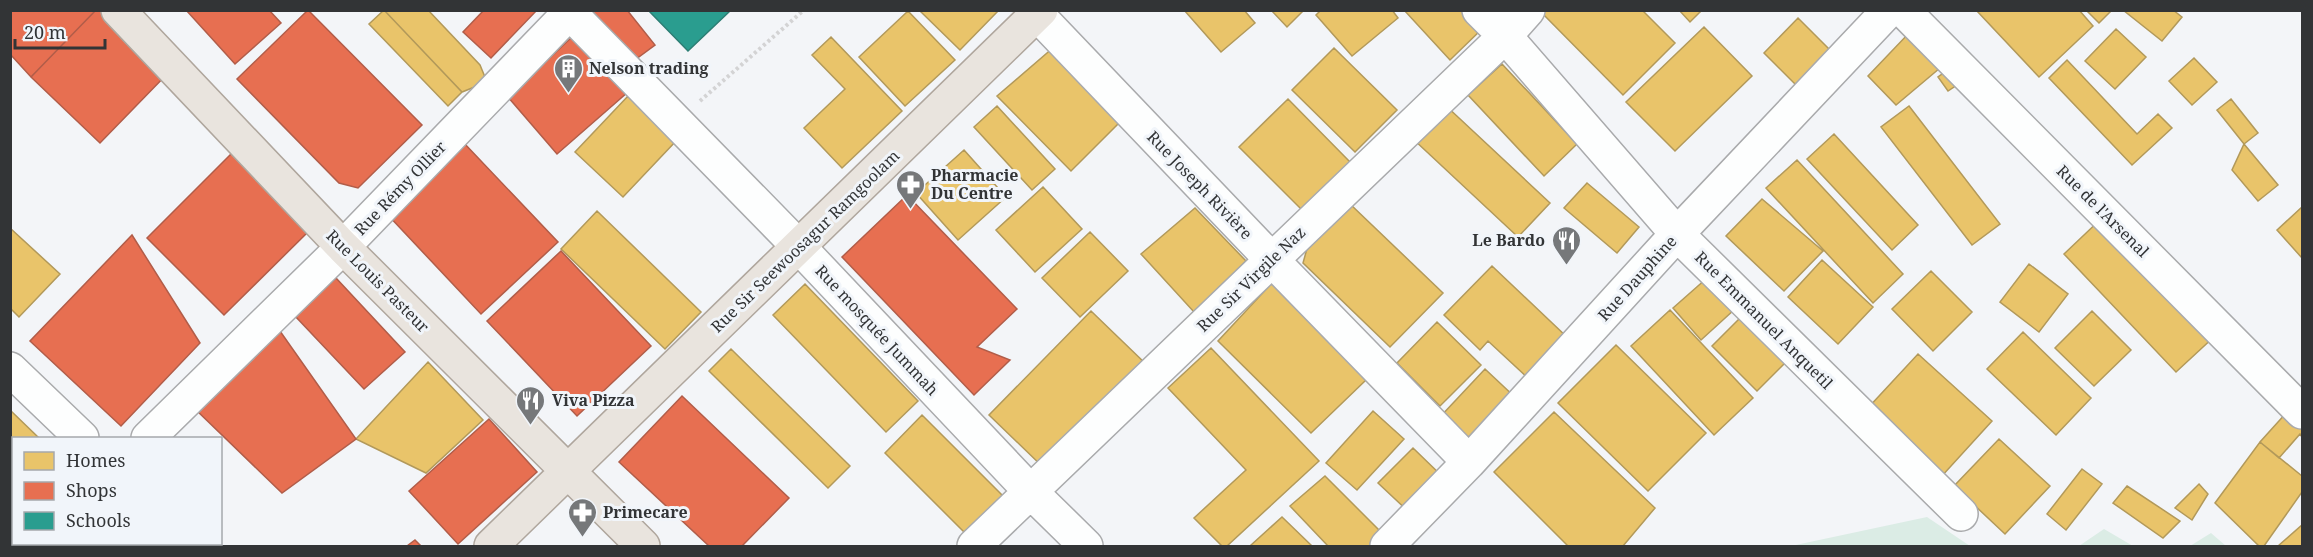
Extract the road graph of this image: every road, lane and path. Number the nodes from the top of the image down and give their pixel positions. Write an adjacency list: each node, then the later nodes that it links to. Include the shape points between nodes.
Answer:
1 (118, 10): 12 (main road, Rue Louis Pasteur)
2 (804, 10): 10 (path)
3 (1479, 10): 9 (street, Rue Emmanuel Anquetil)
4 (1528, 10): 9 (street, Rue Sir Virgile Naz)
5 (1889, 10): 11 (street, Rue Dauphine)
6 (1903, 10): 16 (street, Rue de l'Arsenal)
7 (570, 11): 10 (street, Rue mosquée Jummah); 12 (street, Rue Rémy Ollier)
8 (1037, 12): 13 (main road, Rue Sir Seewoosagur Ramgoolam); 14 (street, Rue Joseph Rivière)
9 (1505, 36): 11 (street, Rue Emmanuel Anquetil); 14 (street, Rue Sir Virgile Naz)
10 (677, 121): 13 (street, Rue mosquée Jummah)
11 (1677, 234): 19 (street, Rue Dauphine); 22 (street, Rue Emmanuel Anquetil)
12 (343, 247): 18 (street, Rue Rémy Ollier); 20 (main road, Rue Louis Pasteur)
13 (800, 248): 20 (main road, Rue Sir Seewoosagur Ramgoolam); 21 (street, Rue mosquée Jummah)
14 (1271, 260): 19 (street, Rue Joseph Rivière); 21 (street, Rue Sir Virgile Naz)
15 (10, 369): 17 (street)
16 (2302, 412)
17 (81, 437)
18 (149, 437)
19 (1469, 462): 27 (street, Rue Dauphine)
20 (567, 471): 23 (main road, Rue Sir Seewoosagur Ramgoolam); 24 (main road, Rue Louis Pasteur)
21 (1031, 492): 25 (street, Rue Sir Virgile Naz); 26 (street, Rue mosquée Jummah)
22 (1961, 514)
23 (491, 546)
24 (643, 546)
25 (974, 546)
26 (1086, 546)
27 (1387, 546)

